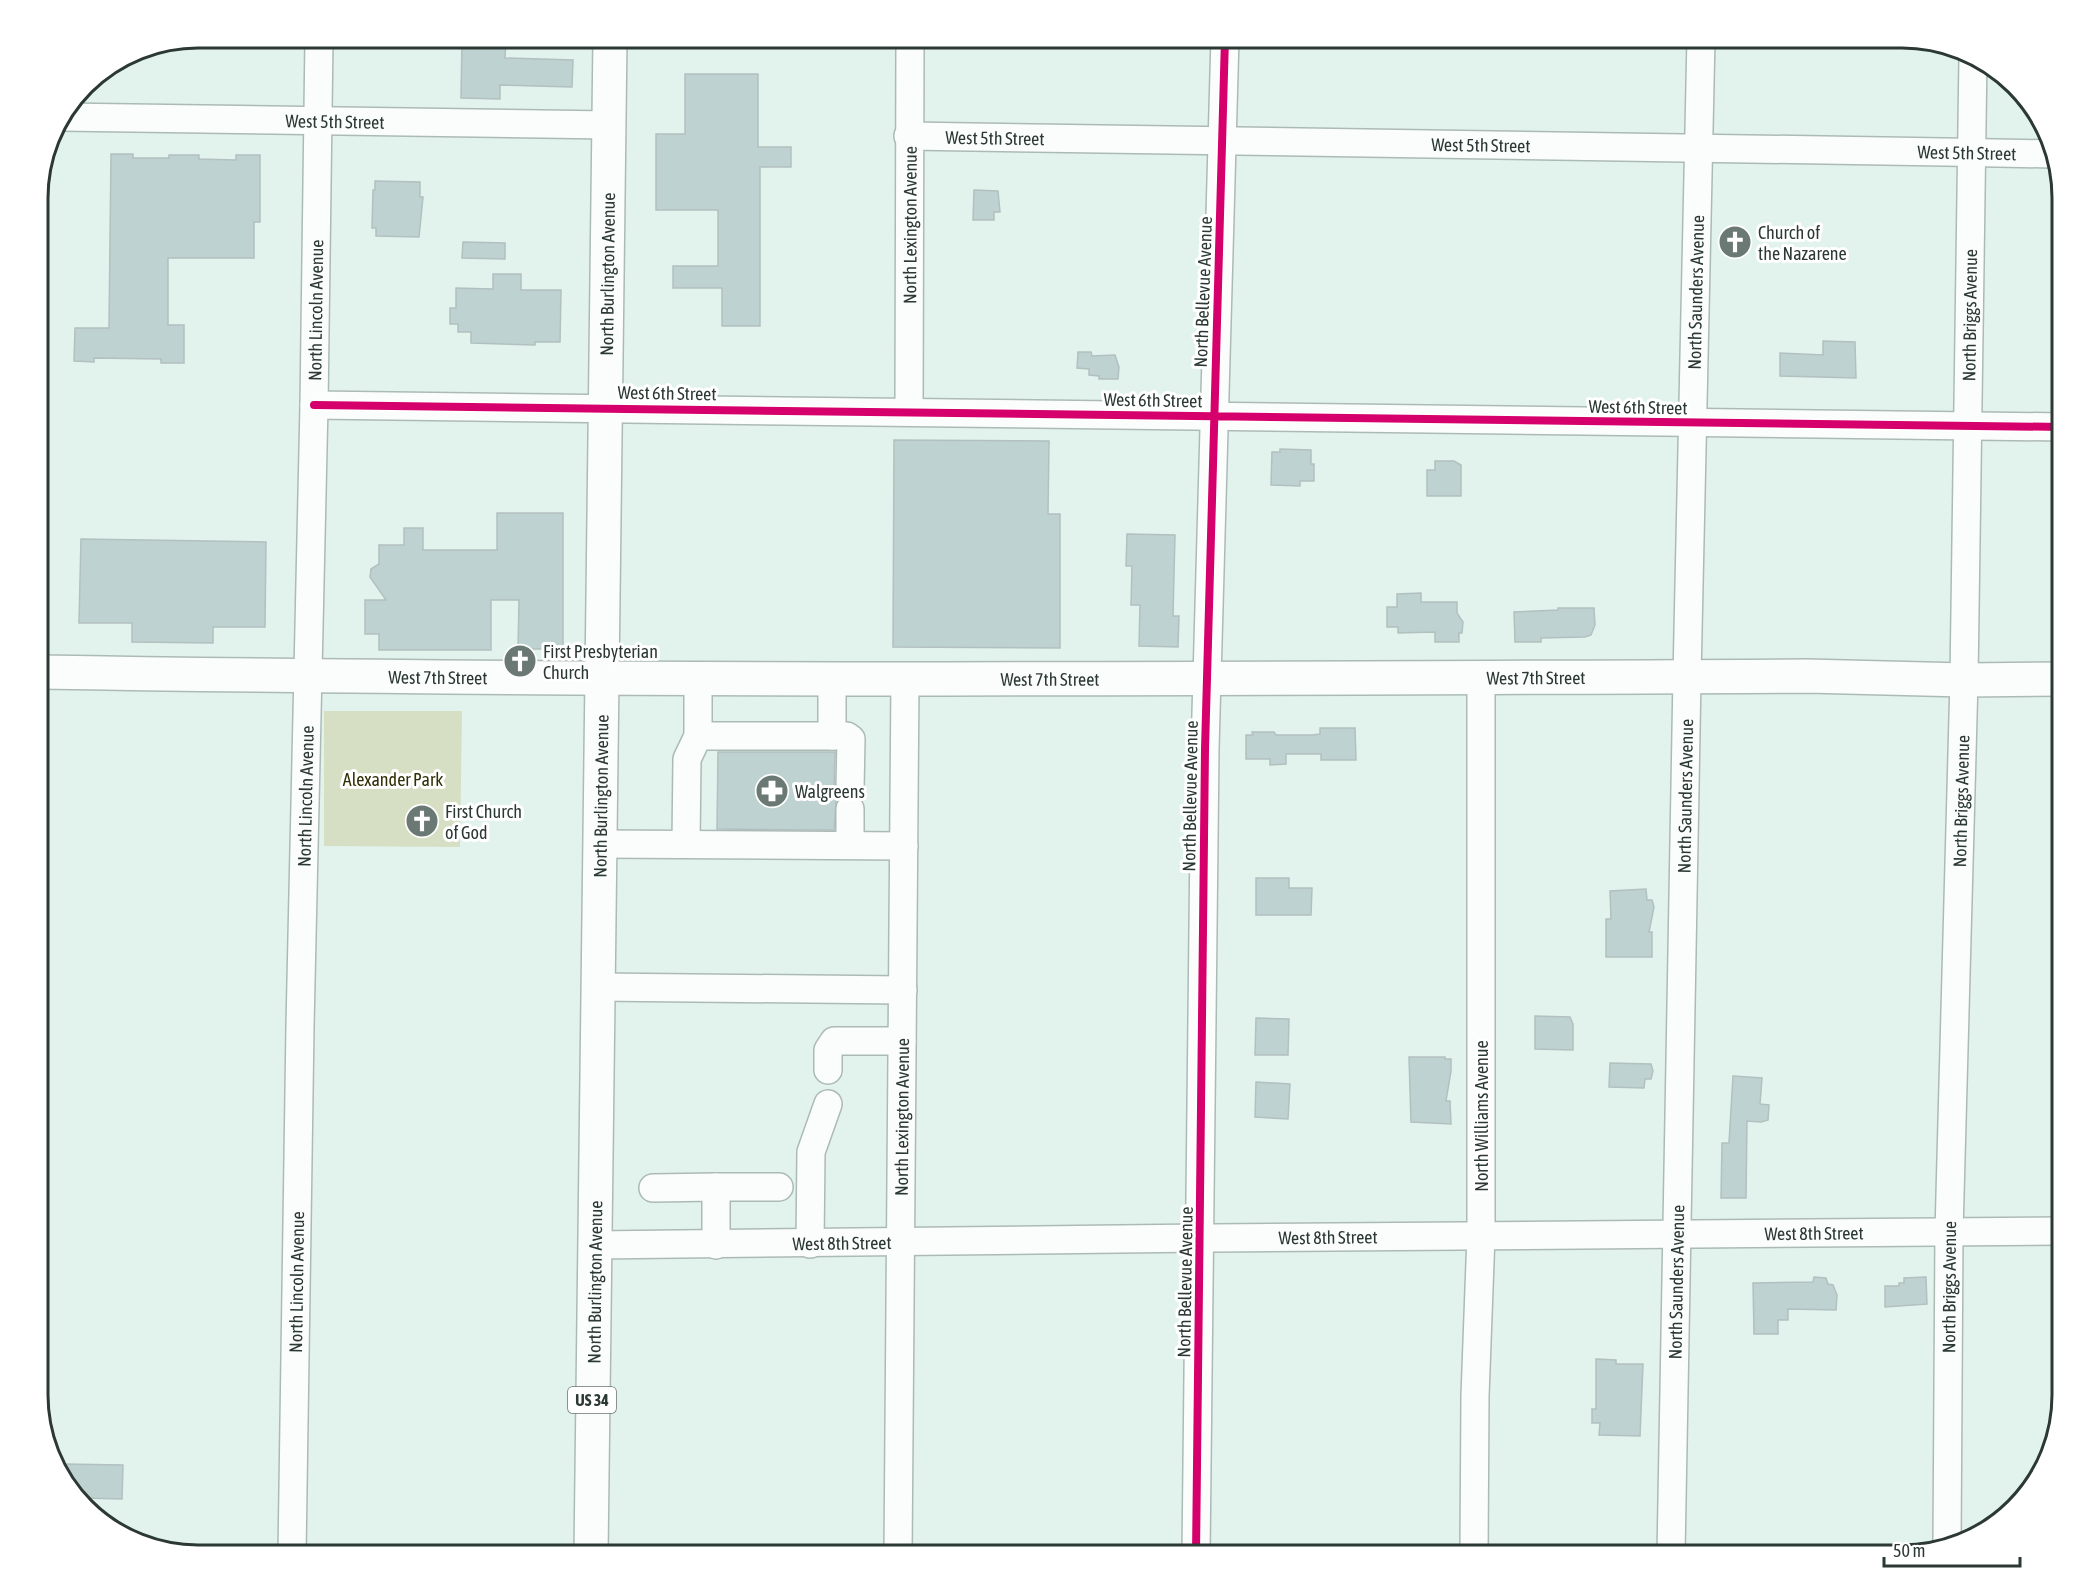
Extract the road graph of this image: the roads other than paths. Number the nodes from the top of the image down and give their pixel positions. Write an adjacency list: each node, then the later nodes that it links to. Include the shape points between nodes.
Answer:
1 (319, 48): 8 (street, North Lincoln Avenue)
2 (610, 48): 9 (main road, North Burlington Avenue / US 34)
3 (910, 48): 10 (street, North Lexington Avenue)
4 (1225, 48): 11 (street, North Bellevue Avenue)
5 (1701, 48): 12 (street, North Saunders Avenue)
6 (1972, 65): 13 (street, North Briggs Avenue)
7 (72, 117): 8 (street, West 5th Street)
8 (318, 122): 9 (street, West 5th Street); 15 (street, North Lincoln Avenue)
9 (609, 125): 16 (main road, North Burlington Avenue / US 34)
10 (908, 136): 11 (street, West 5th Street); 17 (street, North Lexington Avenue)
11 (1224, 142): 12 (street, West 5th Street); 18 (street, North Bellevue Avenue)
12 (1699, 147): 13 (street, West 5th Street); 19 (street, North Saunders Avenue)
13 (1972, 152): 14 (street, West 5th Street); 20 (street, North Briggs Avenue)
14 (2045, 154)
15 (314, 405): 16 (street, West 6th Street); 23 (street, North Lincoln Avenue)
16 (606, 407): 17 (street, West 6th Street); 27 (main road, North Burlington Avenue / US 34)
17 (909, 411): 18 (street, West 6th Street)
18 (1214, 416): 19 (street, West 6th Street); 24 (street, North Bellevue Avenue)
19 (1692, 422): 20 (street, West 6th Street); 26 (street, North Saunders Avenue)
20 (1967, 426): 21 (street, West 6th Street); 32 (street, North Briggs Avenue)
21 (2052, 427)
22 (48, 672): 23 (main road, West 7th Street)
23 (306, 676): 27 (main road, West 7th Street); 57 (street, North Lincoln Avenue)
24 (1207, 677): 25 (main road, West 7th Street); 30 (main road, West 7th Street); 51 (street, North Bellevue Avenue)
25 (1481, 677): 26 (main road, West 7th Street); 49 (street, North Williams Avenue)
26 (1687, 677): 32 (main road, West 7th Street); 50 (street, North Saunders Avenue)
27 (602, 678): 28 (main road, West 7th Street); 36 (main road, North Burlington Avenue / US 34)
28 (698, 678): 29 (main road, West 7th Street); 33 (street)
29 (832, 678): 30 (main road, West 7th Street); 34 (street)
30 (905, 678): 38 (street, North Lexington Avenue)
31 (2052, 679): 32 (main road, West 7th Street)
32 (1964, 680): 48 (street, North Briggs Avenue)
33 (698, 736): 34 (street); 35 (street, via 687,759)
34 (832, 736): 37 (street, via 850,739)
35 (686, 843)
36 (599, 844): 37 (street); 39 (main road, North Burlington Avenue / US 34)
37 (850, 845): 38 (street)
38 (904, 846): 40 (street, North Lexington Avenue)
39 (597, 987): 40 (street); 54 (main road, North Burlington Avenue / US 34)
40 (903, 990): 41 (street, North Lexington Avenue)
41 (902, 1041): 42 (street, via 834,1041 828,1050); 52 (street, North Lexington Avenue)
42 (828, 1070)
43 (828, 1104): 53 (street, via 811,1152)
44 (716, 1187): 45 (street); 46 (street); 55 (street)
45 (779, 1187)
46 (652, 1188)
47 (2052, 1231): 48 (street, West 8th Street)
48 (1949, 1232): 50 (street, West 8th Street); 56 (street, North Briggs Avenue)
49 (1481, 1235): 50 (street, West 8th Street); 51 (street, West 8th Street); 61 (street, North Williams Avenue)
50 (1676, 1235): 62 (street, North Saunders Avenue)
51 (1200, 1238): 52 (street, West 8th Street); 60 (street, North Bellevue Avenue)
52 (900, 1243): 53 (street, West 8th Street); 59 (street, North Lexington Avenue)
53 (810, 1244): 55 (street, West 8th Street)
54 (594, 1245): 55 (street, West 8th Street); 58 (main road, North Burlington Avenue / US 34)
55 (716, 1245)
56 (1947, 1538)
57 (292, 1545)
58 (591, 1545)
59 (898, 1545)
60 (1196, 1545)
61 (1474, 1545)
62 (1671, 1545)

